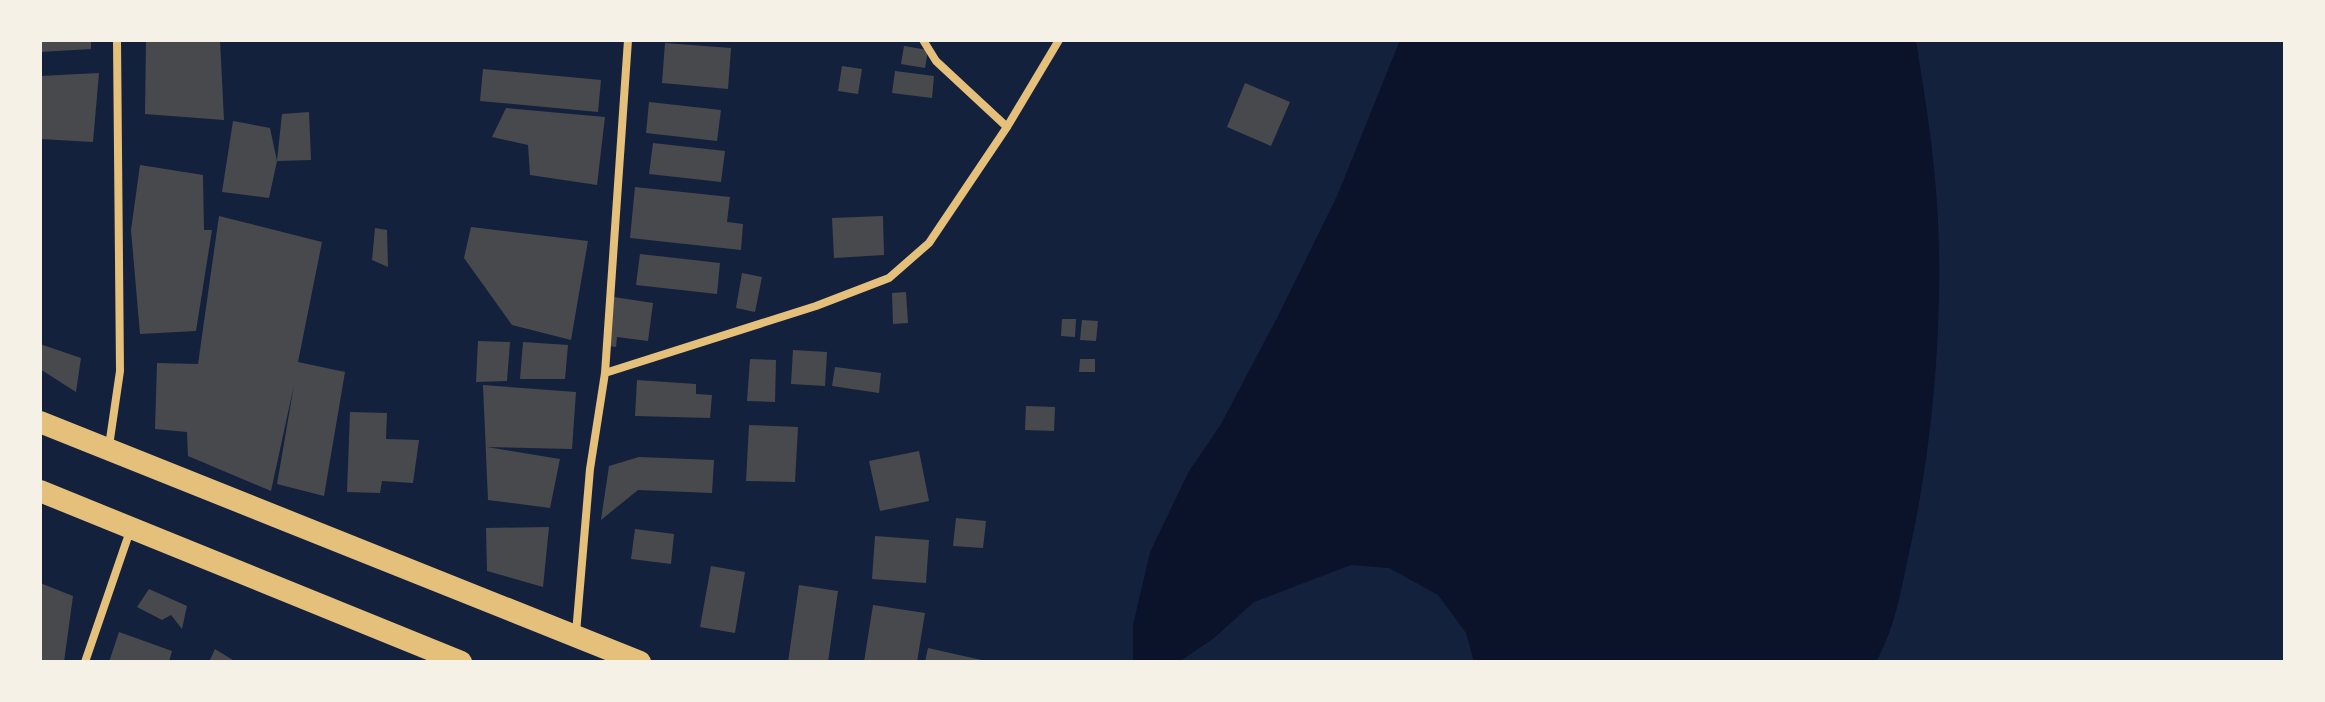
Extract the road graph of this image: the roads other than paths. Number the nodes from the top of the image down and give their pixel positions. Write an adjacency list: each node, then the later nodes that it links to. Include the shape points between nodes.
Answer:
1 (117, 40): 8 (street, via 120,371)
2 (628, 40): 6 (street)
3 (923, 40): 5 (street, via 936,61)
4 (1059, 40): 5 (street)
5 (1007, 127): 6 (street, via 929,243 889,278)
6 (605, 373): 11 (street, via 590,469)
7 (40, 422): 8 (highway)
8 (109, 450): 11 (highway)
9 (40, 491): 10 (highway)
10 (131, 527): 12 (street); 13 (highway)
11 (576, 636): 14 (highway)
12 (85, 662)
13 (461, 662)
14 (640, 662)

